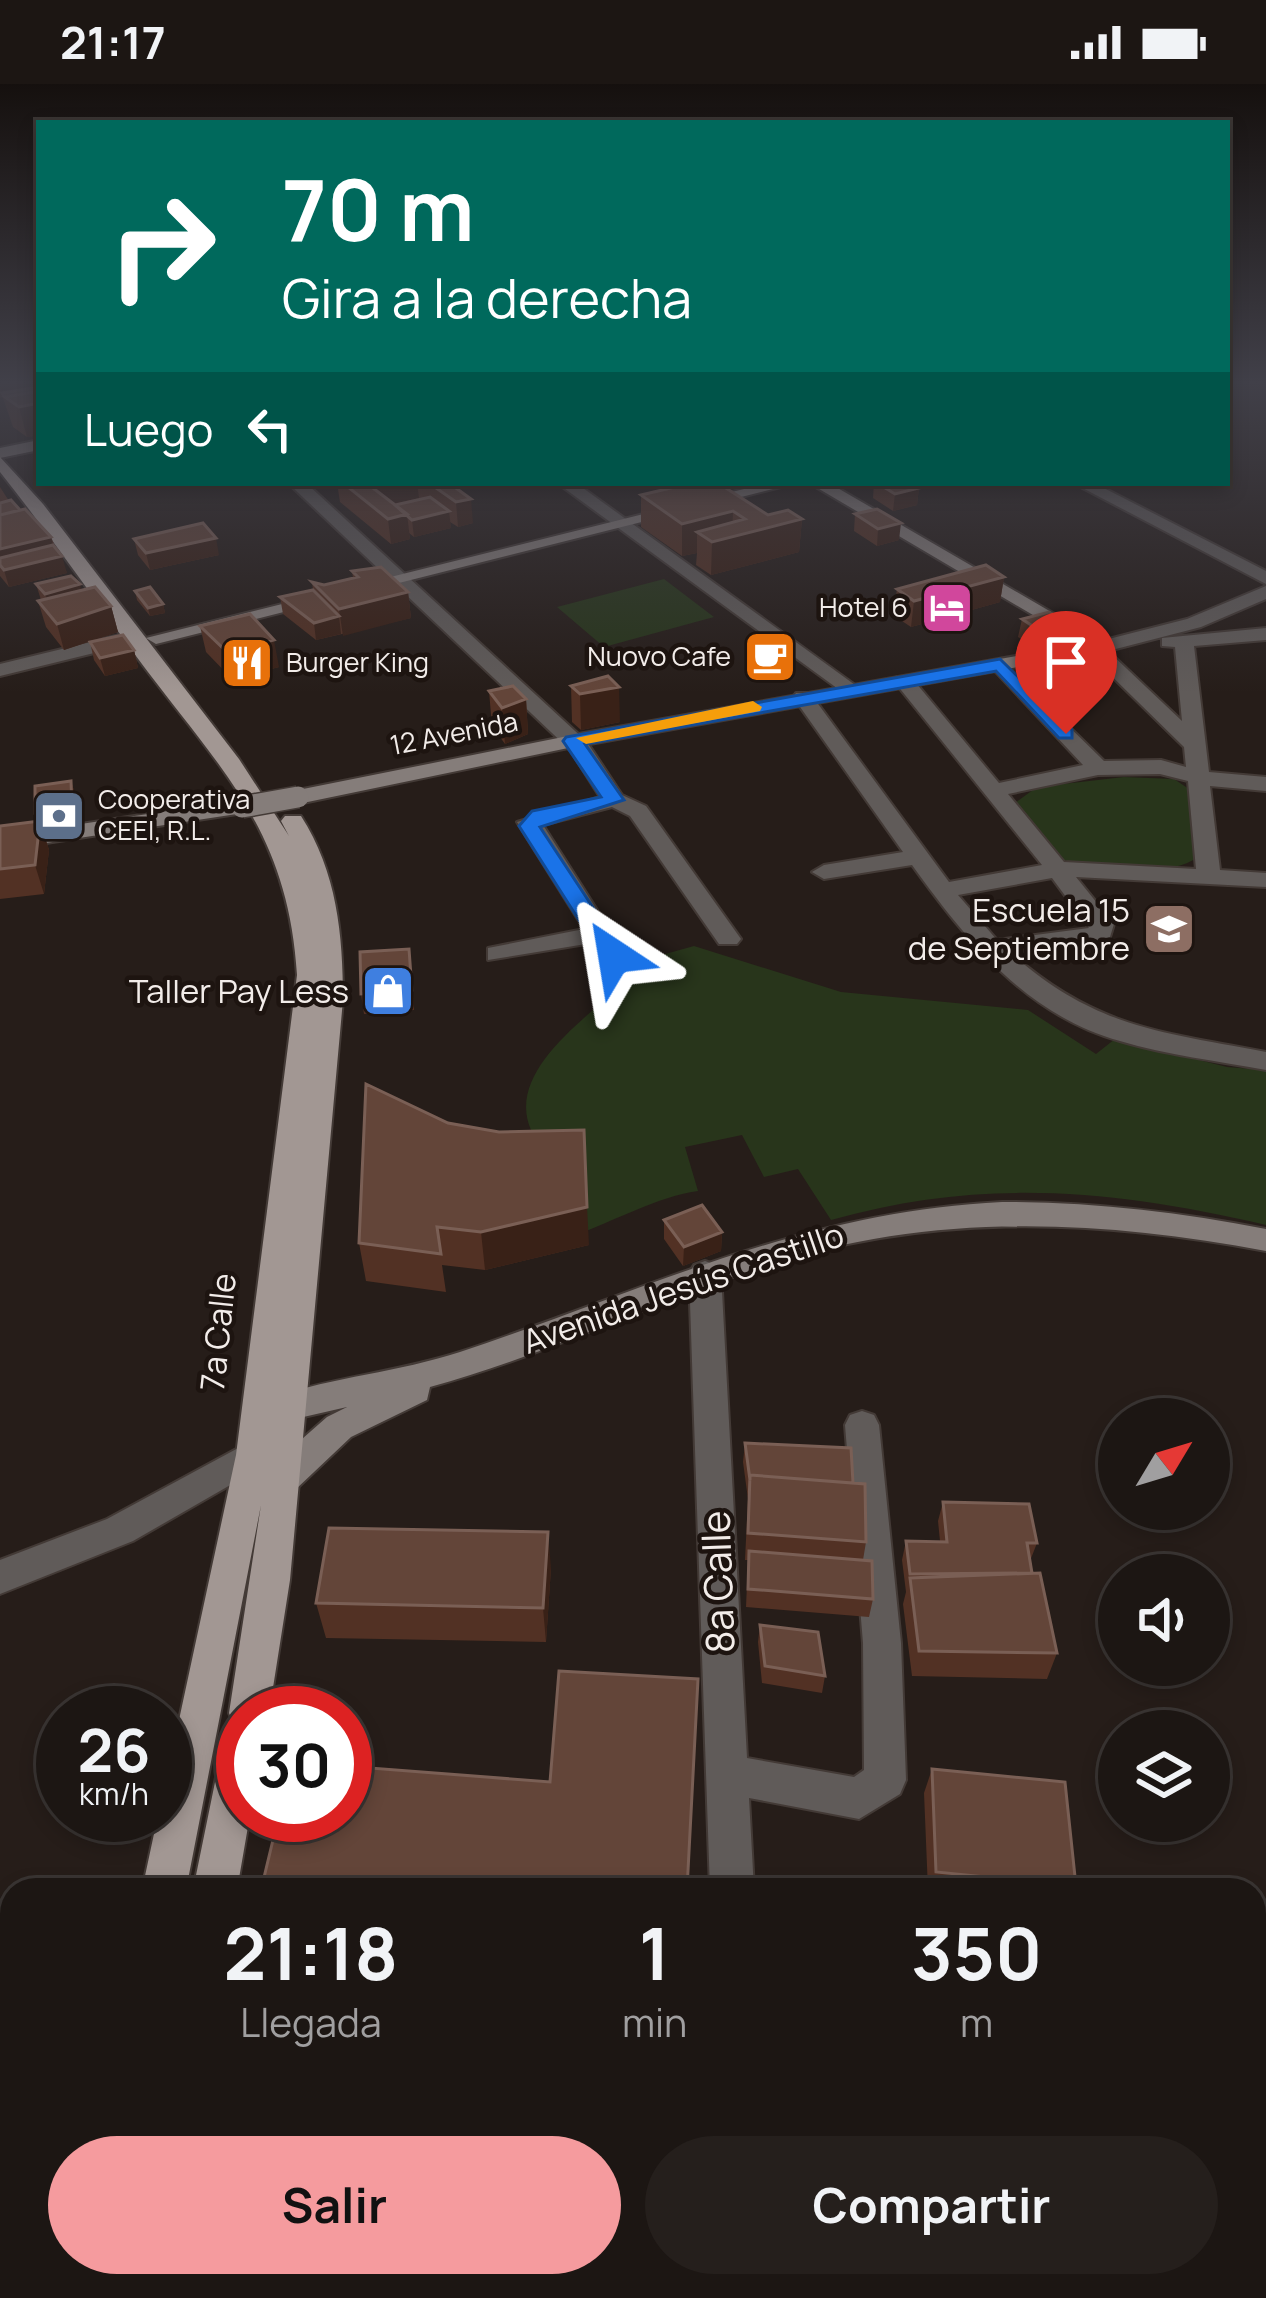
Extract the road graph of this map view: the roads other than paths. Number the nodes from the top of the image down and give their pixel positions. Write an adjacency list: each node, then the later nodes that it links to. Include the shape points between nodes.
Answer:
1 (30, 486): 17 (main road)
2 (287, 486): 14 (street)
3 (299, 486): 14 (street)
4 (561, 486): 11 (street)
5 (570, 486): 11 (street)
6 (751, 486): 11 (street)
7 (773, 486): 11 (street)
8 (829, 486): 20 (street)
9 (1087, 486): 13 (street)
10 (1103, 486): 12 (street)
11 (615, 522): 14 (street); 24 (street)
12 (1266, 568)
13 (1266, 578)
14 (393, 580): 17 (street); 26 (street)
15 (1266, 592): 18 (street, 12 Avenida)
16 (1266, 634): 19 (street)
17 (146, 635): 22 (street); 32 (main road)
18 (1139, 639): 19 (street); 20 (street, 12 Avenida)
19 (1184, 644): 27 (street)
20 (1100, 647): 21 (street, 12 Avenida); 27 (street, via 1098,657)
21 (1000, 665): 23 (street, 12 Avenida); 28 (street)
22 (0, 670)
23 (904, 681): 24 (street, 12 Avenida); 31 (street)
24 (846, 691): 25 (street, 12 Avenida)
25 (803, 698): 26 (street, 12 Avenida); 35 (street)
26 (573, 741): 32 (street, 12 Avenida); 33 (street)
27 (1194, 744): 29 (street)
28 (1098, 768): 29 (street, via 1161,767); 31 (street)
29 (1201, 778): 30 (street); 38 (street)
30 (1266, 784)
31 (995, 790): 36 (street)
32 (265, 795): 34 (street, 12 Avenida); 48 (main road, 7a Calle, via 318,870 331,950); 50 (main road, 7a Calle, via 300,881 310,941)
33 (614, 800): 41 (street, via 638,811); 43 (street, via 529,823 606,945)
34 (0, 843)
35 (918, 857): 37 (street); 40 (street)
36 (1061, 869): 38 (street); 40 (street); 42 (street, via 1101,932)
37 (824, 872)
38 (1208, 876): 39 (street)
39 (1266, 880)
40 (943, 890): 42 (street, via 973,932)
41 (728, 939)
42 (997, 949): 44 (street, via 1036,989 1095,1023)
43 (497, 954)
44 (1266, 1061)
45 (1266, 1240): 46 (street, Avenida Jesús Castillo, via 1118,1215 967,1214 869,1227)
46 (705, 1274): 47 (street, Avenida Jesús Castillo); 53 (street, 8a Calle)
47 (460, 1365): 48 (street, Avenida Jesús Castillo); 50 (street, Avenida Jesús Castillo)
48 (286, 1407): 50 (main road, 7a Calle)
49 (862, 1425): 53 (street, via 885,1780 859,1798)
50 (268, 1467): 51 (street, Avenida Jesús Castillo); 52 (main road, 7a Calle); 55 (main road, 7a Calle)
51 (0, 1577)
52 (251, 1686)
53 (727, 1774): 57 (street, 8a Calle)
54 (224, 1842): 56 (main road)
55 (167, 1878)
56 (217, 1878)
57 (731, 1878)

